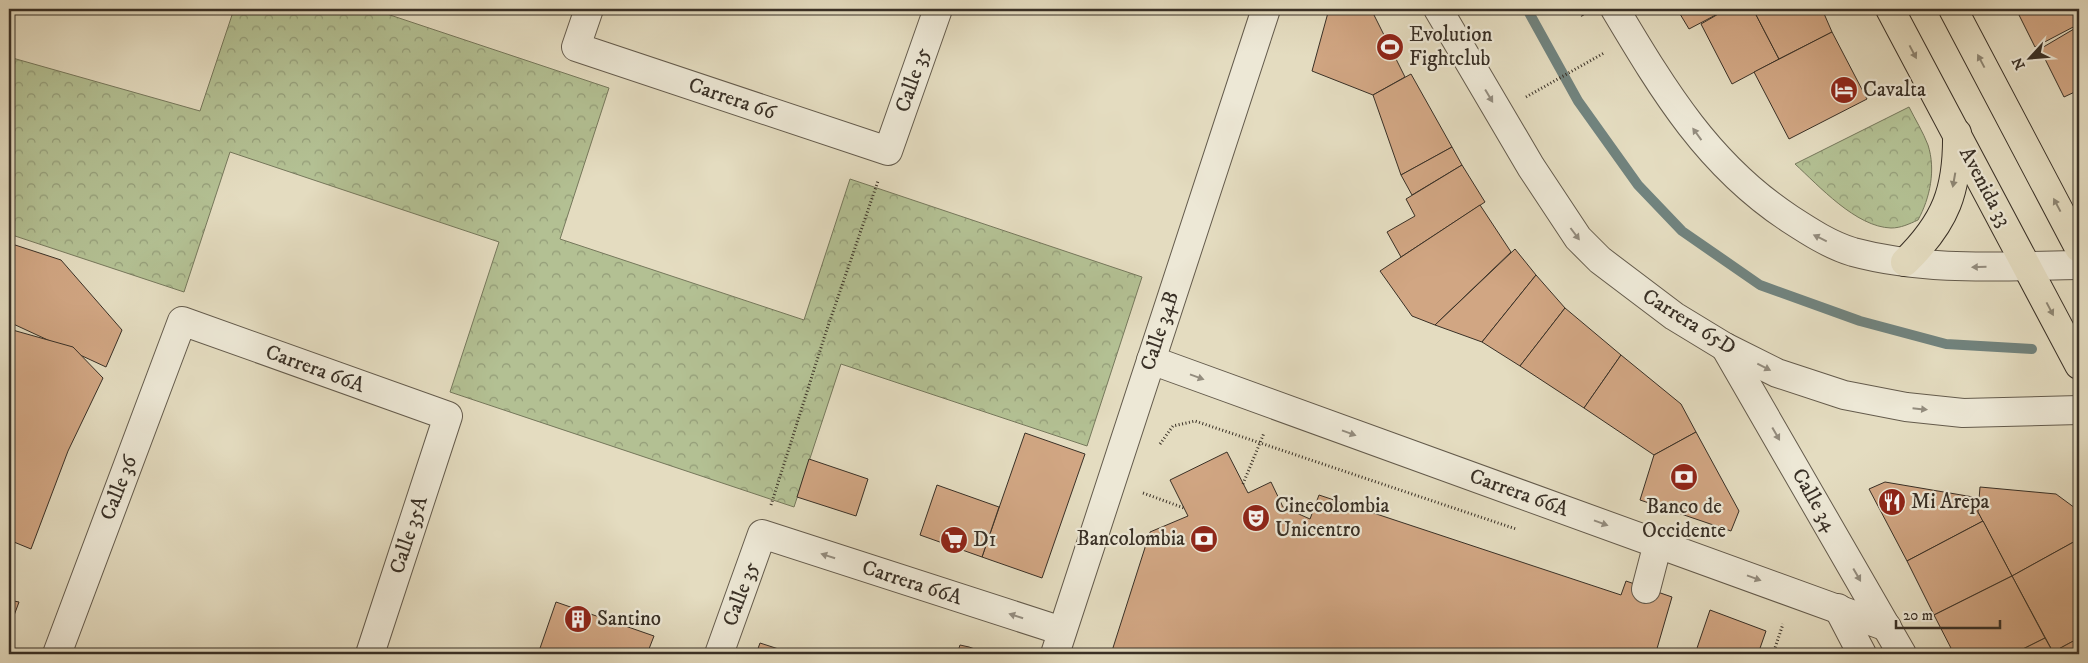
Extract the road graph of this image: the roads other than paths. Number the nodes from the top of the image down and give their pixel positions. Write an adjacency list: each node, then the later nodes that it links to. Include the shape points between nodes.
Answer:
1 (590, 9): 9 (street, Carrera 66, via 576,47)
2 (938, 9): 9 (street, Calle 35)
3 (1266, 9): 16 (street, Calle 34B)
4 (1438, 9): 15 (street, Carrera 65D, one-way to 15, via 1527,160 1578,238 1636,289)
5 (1615, 9): 11 (street, one-way to 5, via 1853,252 1818,238 1736,178 1701,140 1669,96)
6 (1890, 9): 8 (main road, Avenida 33, one-way to 8)
7 (1953, 9): 10 (main road, one-way to 7)
8 (1956, 132): 11 (main road, one-way to 11, via 1958,161 1942,218); 13 (main road, Avenida 33)
9 (888, 151)
10 (2079, 248)
11 (1905, 262): 13 (street, one-way to 11, via 1971,267)
12 (2079, 265): 13 (street)
13 (2028, 266): 17 (main road, Avenida 33, one-way to 17)
14 (182, 321): 19 (street, Carrera 66A); 26 (street, Calle 36)
15 (1724, 347): 18 (street, Carrera 65D, one-way to 18, via 1777,373 1844,395 1906,407 1962,413); 24 (street, Calle 34, one-way to 24)
16 (1151, 360): 21 (street, Carrera 66A, one-way to 21); 25 (street, Calle 34B)
17 (2079, 365)
18 (2079, 410)
19 (448, 416): 27 (street, Calle 35A)
20 (762, 534): 25 (street, Carrera 66A, one-way to 20); 28 (street, Calle 35)
21 (1658, 543): 22 (street); 23 (street, Carrera 66A, one-way to 23)
22 (1646, 589)
23 (1838, 608): 24 (street, Carrera 66A); 29 (street)
24 (1887, 626): 30 (street, Calle 34)
25 (1059, 643)
26 (57, 654)
27 (370, 654)
28 (719, 654)
29 (1862, 654)
30 (1902, 654)

